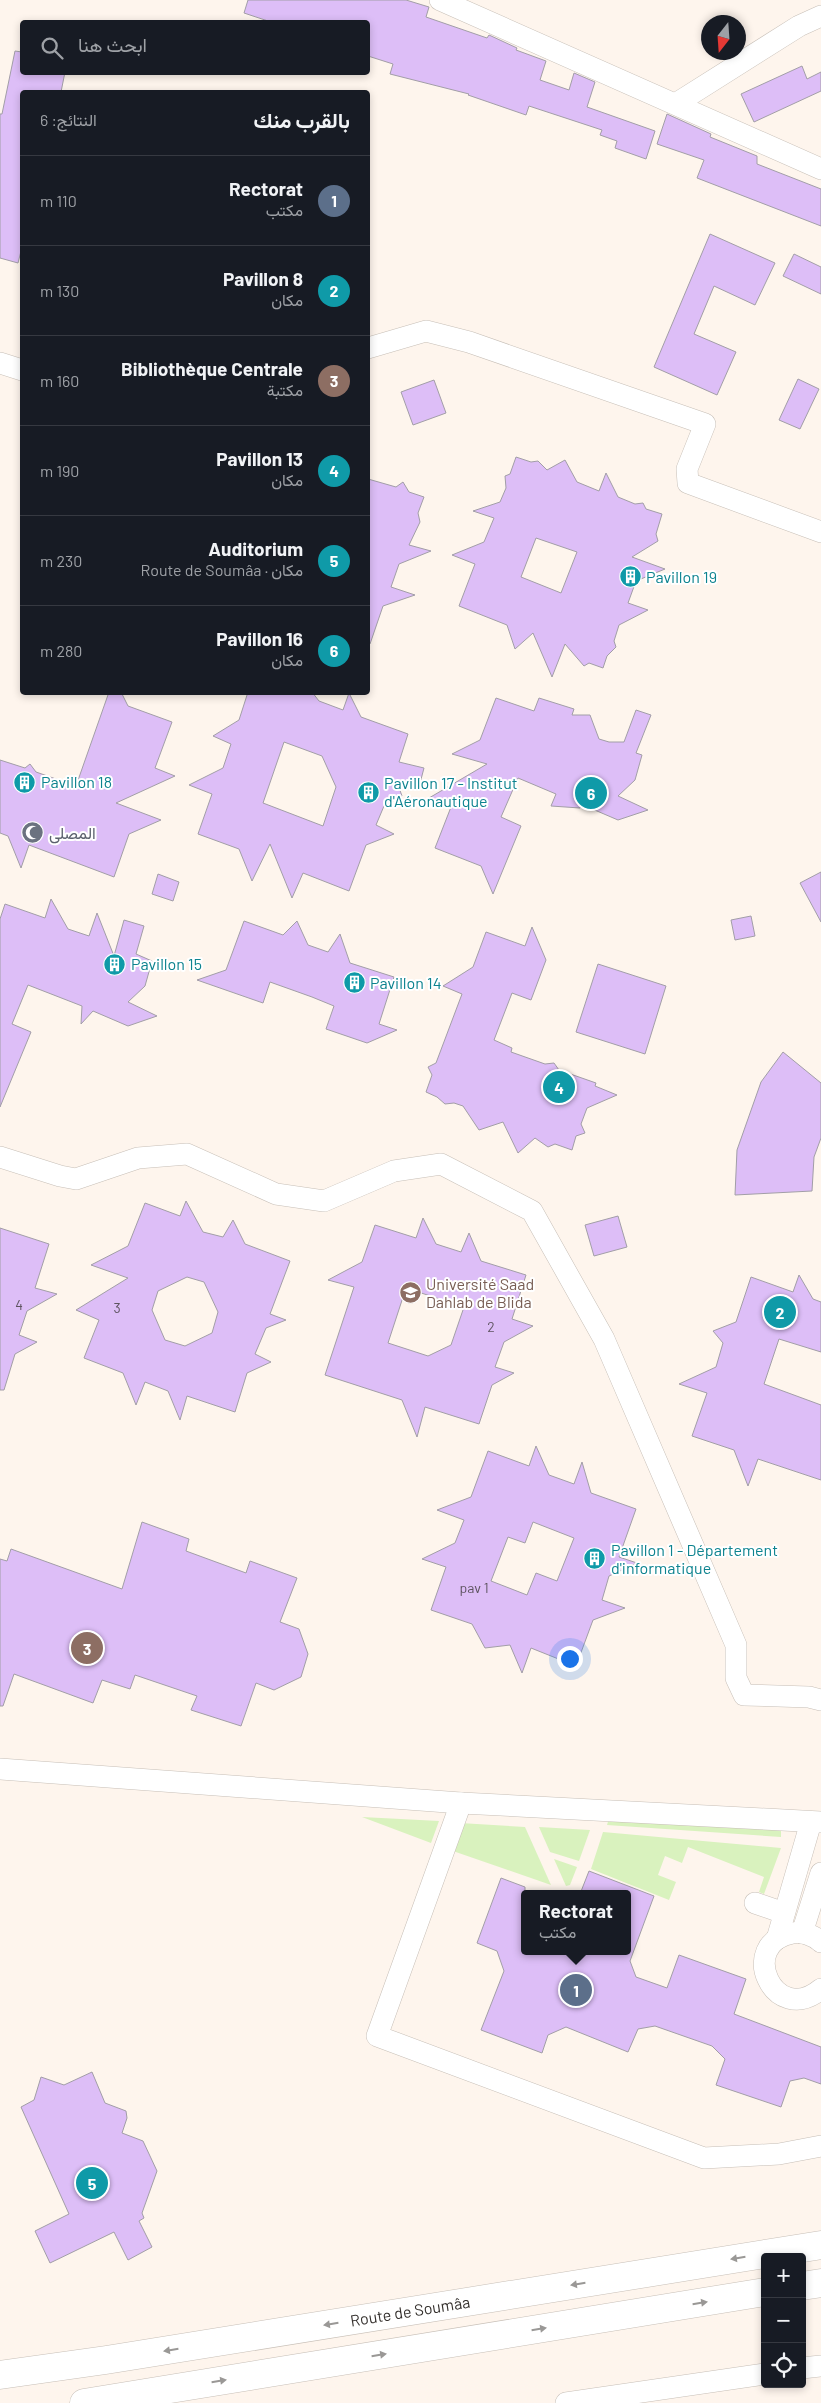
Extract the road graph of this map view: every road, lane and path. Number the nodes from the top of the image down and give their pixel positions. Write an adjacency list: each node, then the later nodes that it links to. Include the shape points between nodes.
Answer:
1 (440, 0): 3 (street)
2 (821, 16): 3 (street, via 799,26)
3 (677, 104): 4 (street)
4 (821, 169)
5 (370, 347): 8 (street, via 426,331 469,342 705,424 687,469 688,483)
6 (1, 364): 7 (street)
7 (20, 369)
8 (821, 532)
9 (0, 1157): 10 (street, via 76,1179 138,1158 187,1154 276,1194 324,1201 394,1171 441,1164 532,1211 604,1339 736,1646 736,1678 744,1695)
10 (821, 1700)
11 (0, 1769): 12 (street)
12 (461, 1803): 13 (street); 21 (street, via 377,2036 704,2158 779,2154)
13 (816, 1822): 16 (street)
14 (821, 1873): 17 (street)
15 (756, 1903): 16 (street)
16 (784, 1913): 18 (street)
17 (802, 1933): 18 (street, via 786,1934); 19 (street)
18 (776, 1939): 20 (street, via 769,1947 764,1969 773,1989 793,1999 804,1999)
19 (821, 1942)
20 (821, 1990)
21 (821, 2146)
22 (821, 2245): 28 (highway, Route de Soumâa, one-way to 28)
23 (821, 2283): 24 (highway)
24 (806, 2285)
25 (761, 2293): 30 (highway, one-way to 25)
26 (821, 2366): 27 (street)
27 (806, 2368)
28 (0, 2375)
29 (761, 2375): 31 (street)
30 (84, 2403)
31 (566, 2403)

